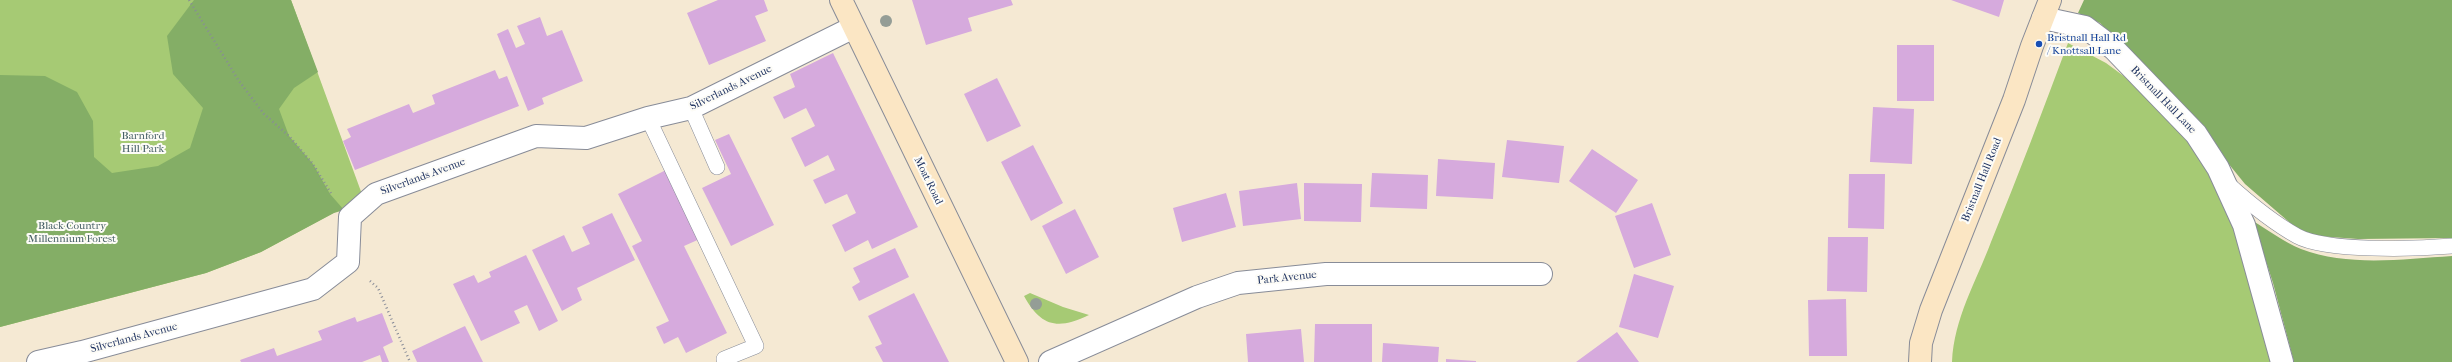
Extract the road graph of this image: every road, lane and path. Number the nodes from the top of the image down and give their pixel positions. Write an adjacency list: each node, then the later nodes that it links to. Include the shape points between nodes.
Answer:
1 (189, 0): 9 (path, via 239,81 264,114 289,136 312,164)
2 (840, 0): 4 (street, Moat Road)
3 (2047, 9): 8 (street, Bristnall Hall Lane, via 2085,27 2114,50 2196,134); 18 (street, Bristnall Hall Road, via 1932,310 1921,343)
4 (852, 28): 5 (street, Silverlands Avenue); 16 (street, Moat Road)
5 (691, 108): 6 (street, Silverlands Avenue); 7 (lane)
6 (648, 118): 11 (street, Silverlands Avenue, via 586,138 536,136 376,194 350,217); 13 (lane, via 756,346)
7 (717, 167)
8 (2225, 181): 10 (lane, Bristnall Hall Lane, via 2249,203 2298,236 2310,240 2353,248); 19 (street, Bristnall Hall Lane, via 2244,225)
9 (335, 199)
10 (2452, 246)
11 (348, 262): 14 (street, Silverlands Avenue, via 313,289); 15 (path, via 378,288)
12 (1541, 274): 17 (street, Park Avenue, via 1326,274 1238,283 1197,297)
13 (724, 359)
14 (38, 362)
15 (410, 362)
16 (1017, 362)
17 (1050, 362)
18 (1920, 362)
19 (2282, 362)

